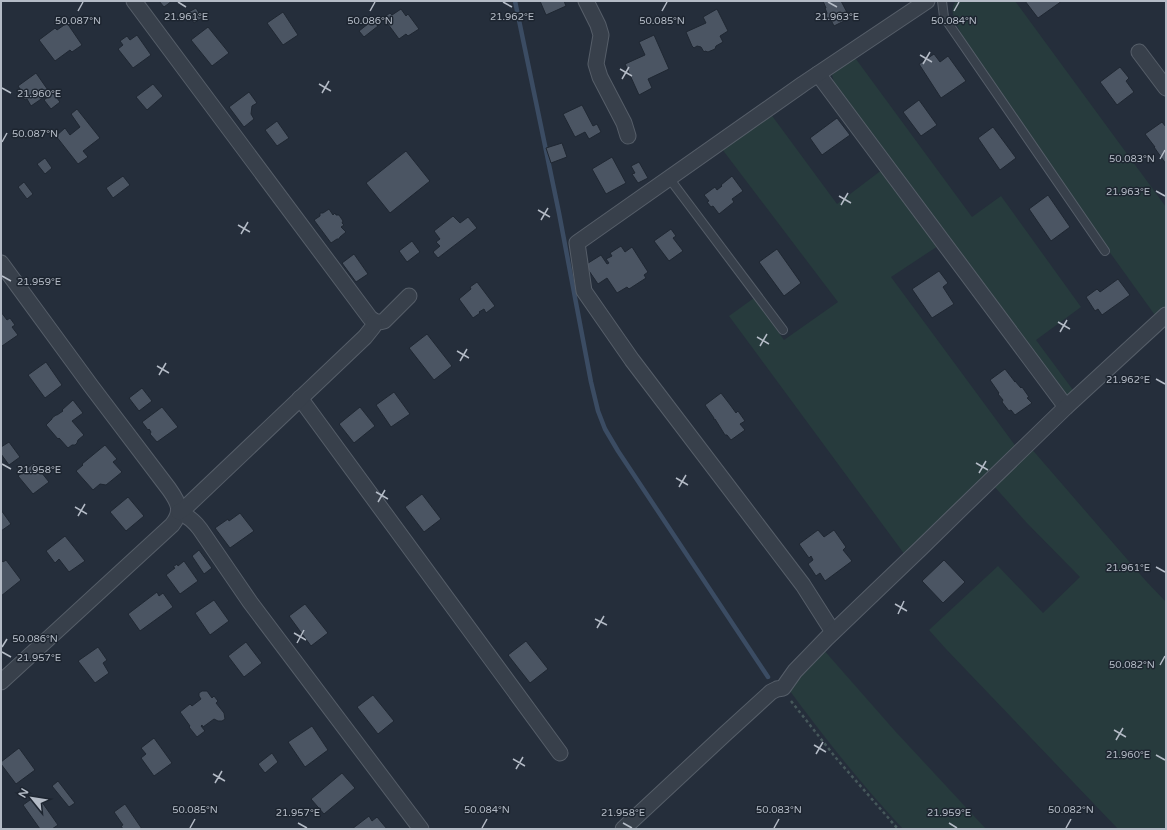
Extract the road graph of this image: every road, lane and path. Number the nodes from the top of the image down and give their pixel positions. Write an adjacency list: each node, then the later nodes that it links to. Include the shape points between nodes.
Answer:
1 (134, 1): 14 (street)
2 (586, 1): 8 (street, via 601,35 596,64 598,71)
3 (927, 1): 6 (street)
4 (942, 1): 10 (lane, via 944,17)
5 (1139, 52): 7 (street)
6 (818, 74): 9 (street); 17 (street)
7 (1166, 88)
8 (628, 136)
9 (669, 178): 15 (lane); 19 (street, via 577,243 584,291 632,360 803,585)
10 (1105, 251)
11 (1, 263): 18 (street, via 172,493)
12 (409, 296): 14 (street, via 384,320)
13 (1166, 315): 17 (street)
14 (374, 322): 16 (street, via 365,337)
15 (783, 330)
16 (300, 398): 18 (street); 22 (street)
17 (1066, 407): 19 (street)
18 (179, 512): 20 (street, via 172,525); 23 (street, via 186,515 200,529 250,602)
19 (833, 632): 21 (street, via 795,671)
20 (1, 682)
21 (783, 688): 24 (street, via 771,692); 25 (path, via 794,706 836,758)
22 (560, 753)
23 (421, 829)
24 (623, 829)
25 (898, 829)

